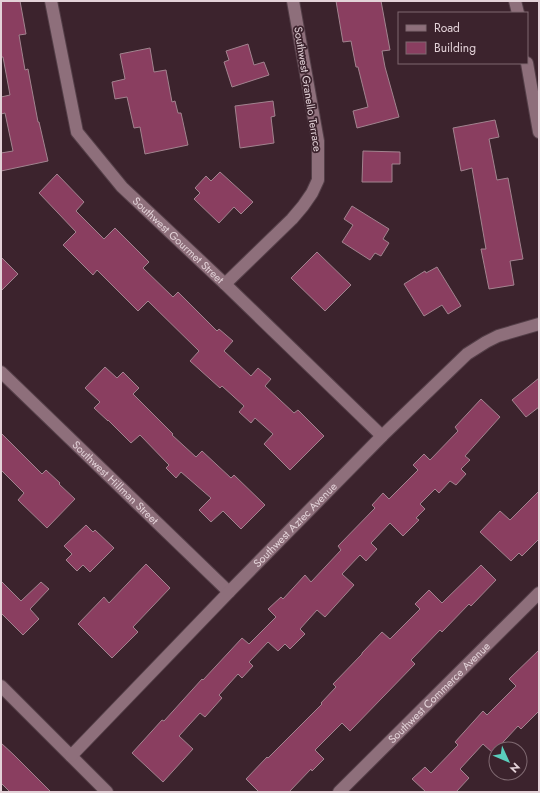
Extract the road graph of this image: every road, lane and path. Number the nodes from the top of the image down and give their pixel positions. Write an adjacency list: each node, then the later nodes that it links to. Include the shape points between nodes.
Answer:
1 (51, 1): 7 (street, Southwest Gourmet Street, via 77,132 122,187)
2 (293, 1): 7 (street, Southwest Granello Terrace, via 318,141 318,180 312,193 292,219)
3 (516, 1): 4 (street)
4 (518, 12)
5 (527, 64): 6 (street)
6 (539, 132)
7 (225, 284): 10 (street, Southwest Gourmet Street)
8 (539, 324): 10 (street, Southwest Aztec Avenue, via 498,336 467,354)
9 (1, 372): 11 (street, Southwest Hillman Street)
10 (382, 436): 11 (street, Southwest Aztec Avenue)
11 (229, 592): 14 (street, Southwest Aztec Avenue)
12 (539, 593): 16 (street, Southwest Commerce Avenue)
13 (1, 686): 14 (street)
14 (71, 756): 15 (street)
15 (107, 792)
16 (340, 792)

